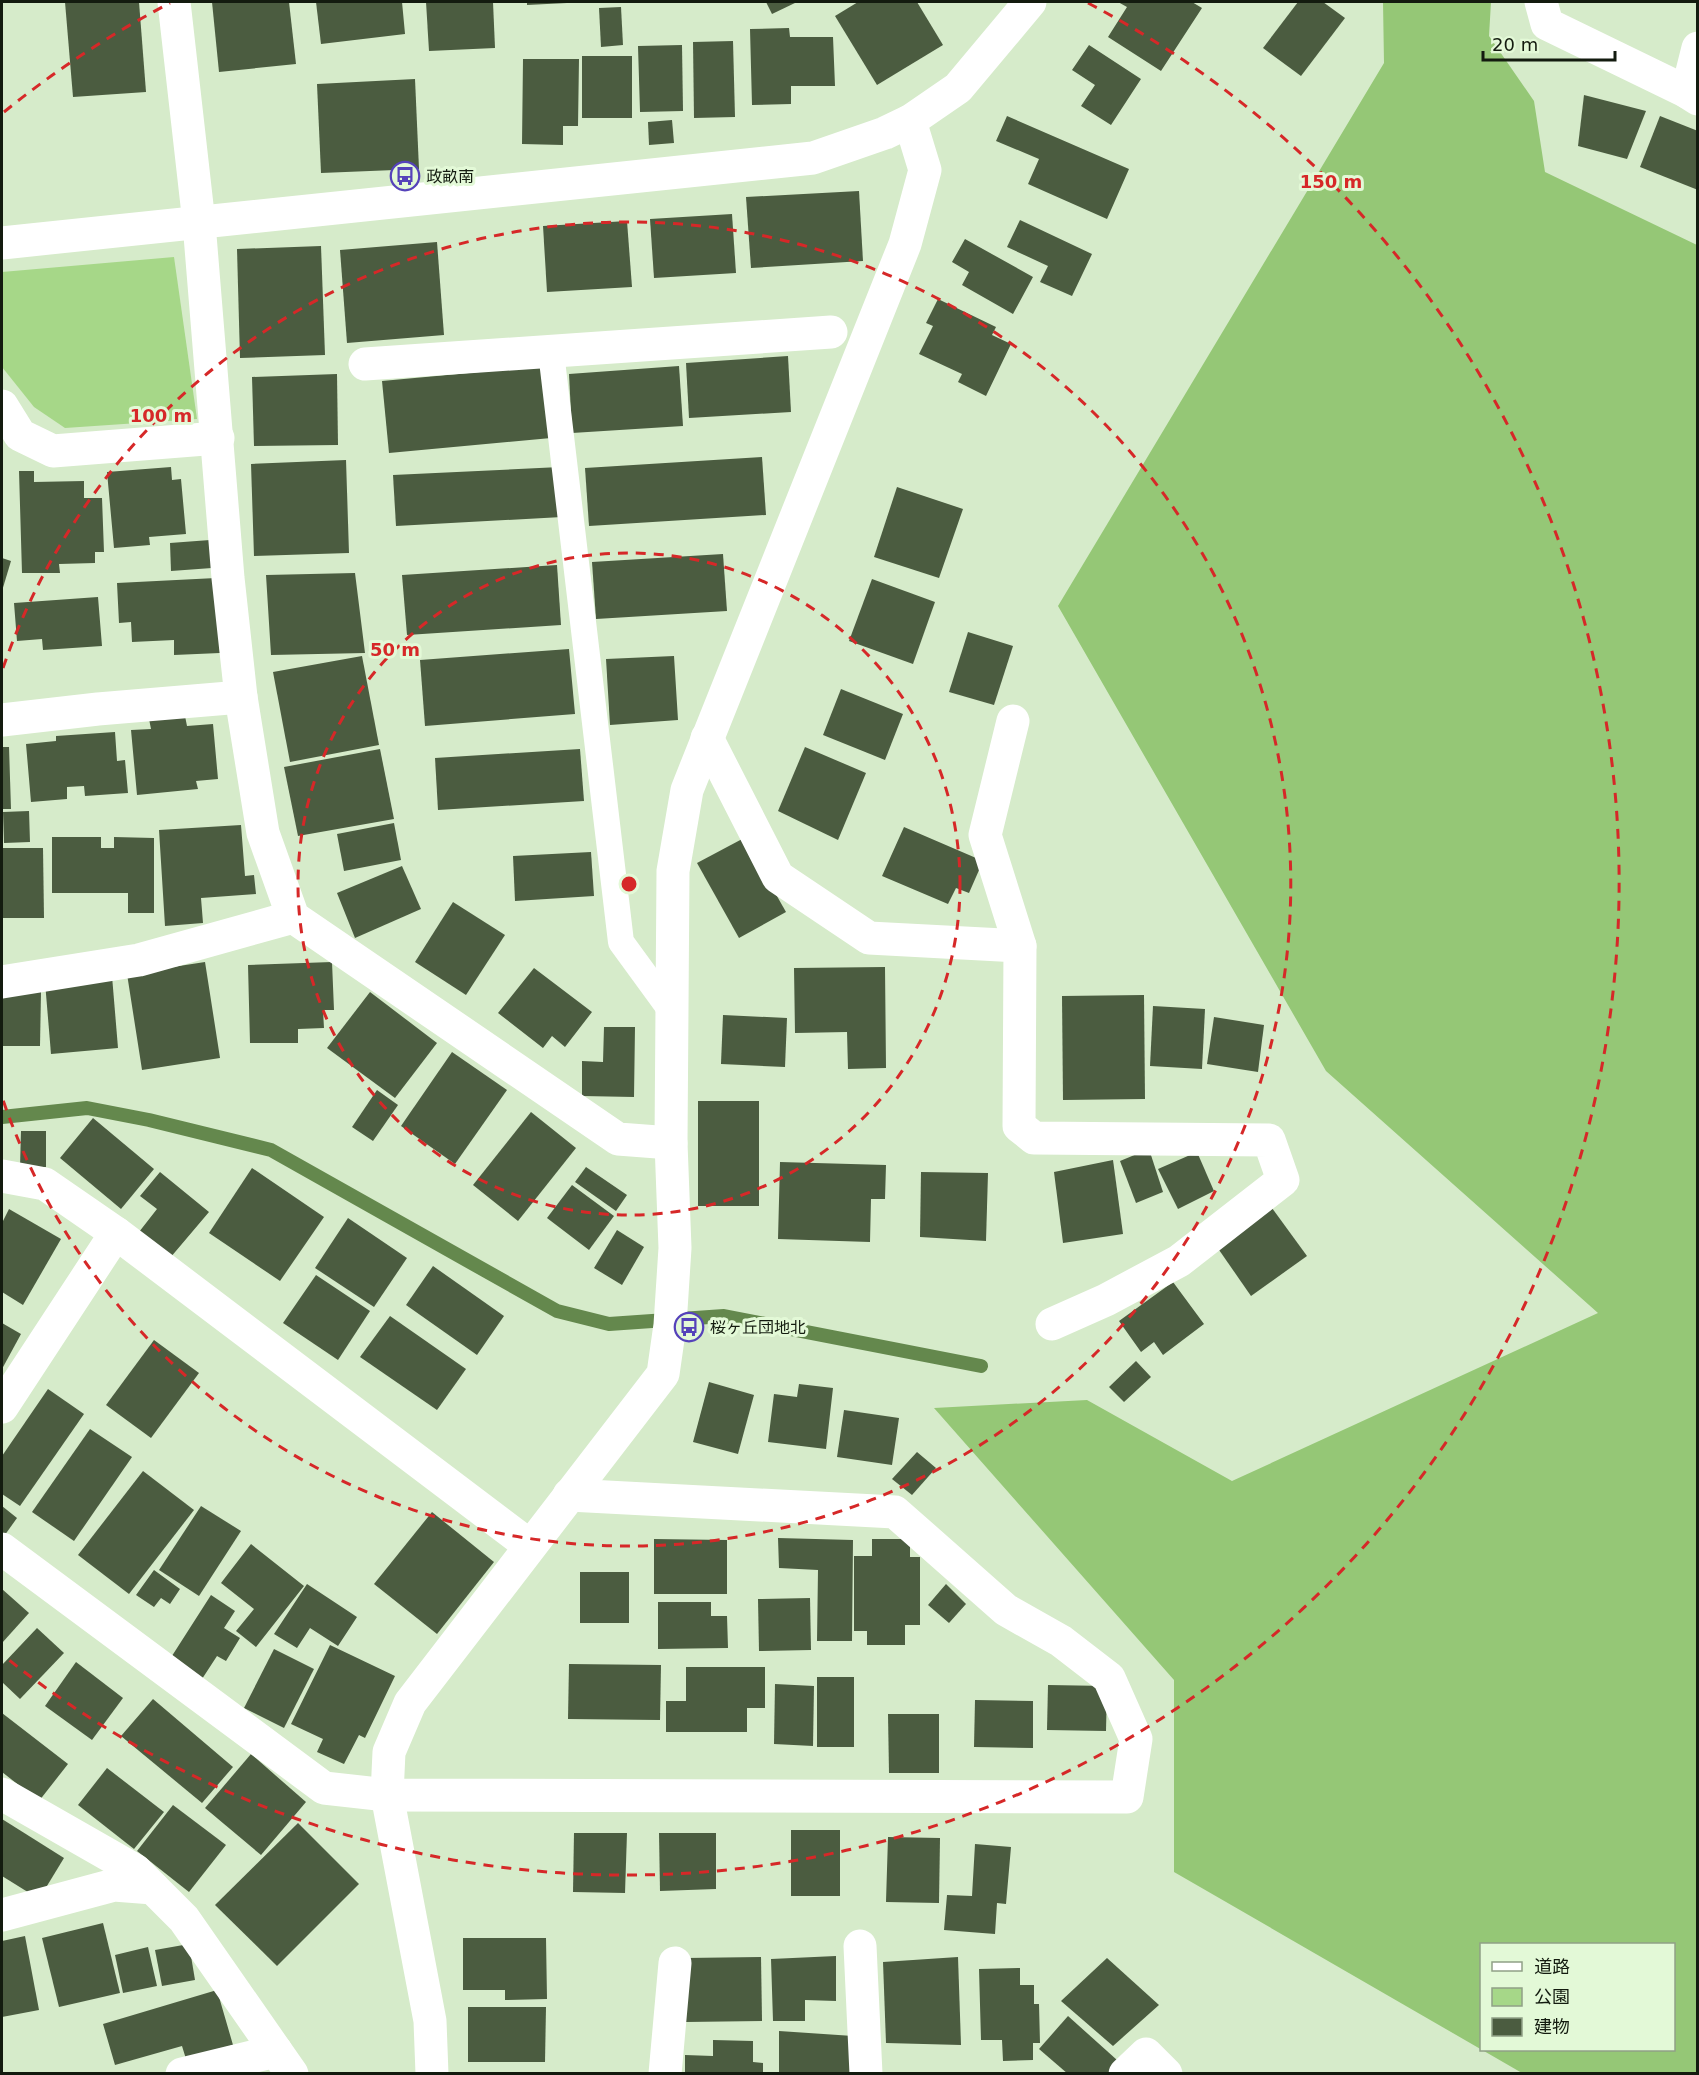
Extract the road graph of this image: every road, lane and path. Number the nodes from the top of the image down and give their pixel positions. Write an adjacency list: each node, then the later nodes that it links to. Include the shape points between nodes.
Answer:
1 (174, 2): 7 (street)
2 (1030, 2): 6 (street, via 958,88)
3 (1541, 2): 5 (street, via 1547,24)
4 (1698, 48): 5 (street)
5 (1692, 96)
6 (910, 121): 7 (street, via 885,134 813,158); 17 (street, via 925,170 905,244)
7 (199, 223): 8 (street); 13 (street)
8 (2, 243)
9 (831, 332): 10 (street)
10 (550, 352): 11 (street); 21 (lane, via 621,942)
11 (365, 364)
12 (2, 406): 13 (street, via 20,435 53,451)
13 (218, 438): 14 (street)
14 (241, 697): 15 (street); 18 (street, via 263,832)
15 (2, 720)
16 (1012, 721): 19 (street, via 985,835)
17 (707, 738): 19 (street, via 778,877 869,938); 21 (street, via 687,790 673,871)
18 (293, 917): 20 (street, via 138,960); 22 (street, via 618,1139)
19 (1020, 946): 25 (street, via 1019,1126 1034,1138 1269,1140 1283,1180 1179,1261)
20 (2, 982)
21 (672, 1012): 22 (street)
22 (671, 1143): 27 (street, via 675,1248 663,1374)
23 (2, 1176): 24 (street, via 45,1184)
24 (116, 1233): 26 (street); 28 (street)
25 (1052, 1324)
26 (2, 1407)
27 (569, 1495): 28 (street); 31 (street, via 896,1512 1006,1610 1061,1641 1109,1678 1136,1739 1127,1797)
28 (530, 1546): 31 (street, via 410,1703 389,1752)
29 (2, 1550): 31 (street, via 324,1788)
30 (2, 1794): 32 (street, via 135,1870)
31 (387, 1795): 38 (street, via 430,2021)
32 (153, 1888): 33 (street, via 114,1886); 36 (street, via 184,1919)
33 (2, 1915)
34 (860, 1946): 40 (street)
35 (675, 1963): 39 (street)
36 (284, 2062): 37 (street)
37 (182, 2073)
38 (432, 2073)
39 (665, 2073)
40 (866, 2073)
41 (1125, 2073): 42 (street, via 1146,2054)
42 (1166, 2073)

